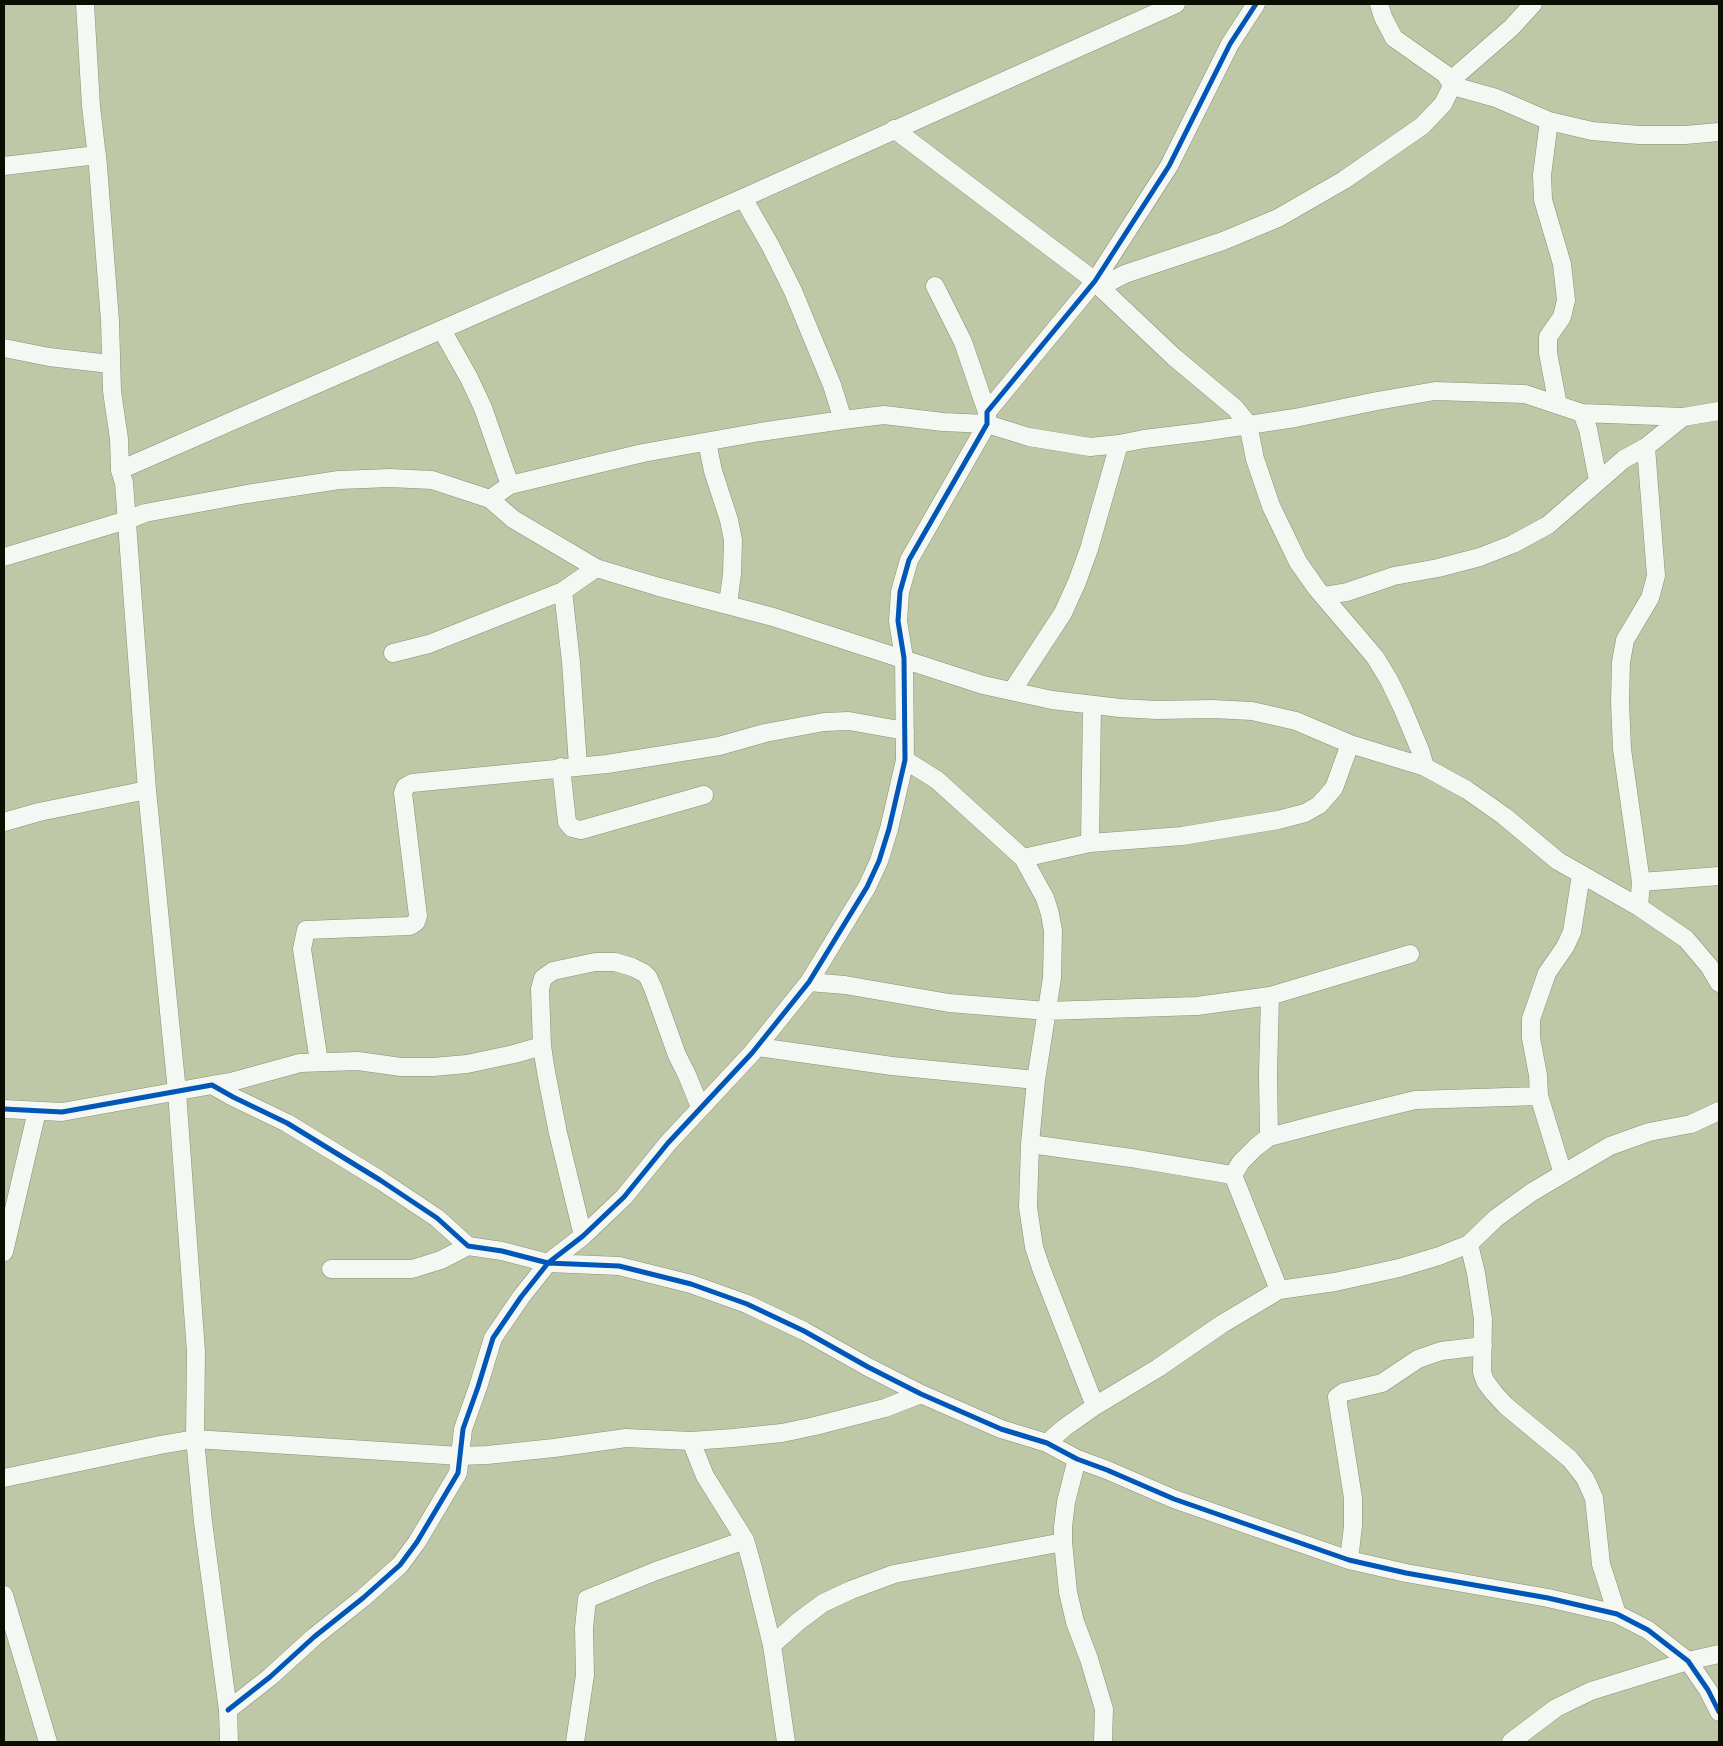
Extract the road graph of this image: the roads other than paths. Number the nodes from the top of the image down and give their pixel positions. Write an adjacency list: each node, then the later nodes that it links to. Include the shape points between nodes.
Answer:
1 (85, 4): 10 (street)
2 (1176, 4): 8 (street)
3 (1256, 4): 13 (street, via 1230,44 1169,166)
4 (1379, 4): 6 (street, via 1394,38 1438,68)
5 (1533, 4): 6 (street, via 1511,28 1458,74)
6 (1453, 86): 7 (street, via 1496,98); 13 (street, via 1443,104 1422,126 1344,180 1278,218 1223,241)
7 (1550, 121): 9 (street, via 1592,131 1638,135); 18 (street, via 1542,175 1543,200 1562,264 1566,300 1562,317 1548,337)
8 (894, 129): 12 (street); 13 (street)
9 (1719, 132)
10 (97, 155): 11 (street); 17 (street, via 110,321)
11 (4, 166)
12 (743, 198): 15 (street); 23 (street, via 793,291)
13 (1097, 284): 22 (street); 24 (street, via 1174,357 1235,408)
14 (934, 286): 22 (street, via 963,342)
15 (442, 330): 28 (street); 30 (street, via 483,408)
16 (4, 348): 17 (street)
17 (110, 364): 28 (street)
18 (1558, 405): 20 (street); 24 (street, via 1525,394 1435,391)
19 (1719, 411): 21 (street)
20 (1582, 412): 21 (street); 29 (street)
21 (1683, 417): 27 (street)
22 (987, 418): 23 (street, via 944,422 884,416); 26 (street, via 1029,437 1090,446); 39 (street, via 910,560 900,592 898,621)
23 (843, 420): 25 (street)
24 (1248, 424): 26 (street); 36 (street, via 1255,459 1274,514 1298,562)
25 (707, 442): 30 (street, via 643,453); 37 (street, via 733,540)
26 (1119, 444): 40 (street, via 1077,582 1063,613)
27 (1646, 447): 29 (street, via 1624,459); 54 (street, via 1656,576 1650,598 1626,640 1621,662 1620,702 1622,749)
28 (120, 470): 32 (street)
29 (1598, 480): 36 (street, via 1548,524 1513,544 1472,559)
30 (510, 485): 31 (street)
31 (490, 499): 32 (street, via 432,480 339,480 145,513); 34 (street, via 513,519)
32 (127, 520): 33 (street); 47 (street)
33 (4, 556)
34 (596, 568): 35 (street); 37 (street)
35 (563, 592): 38 (street, via 430,644); 45 (street, via 571,671)
36 (1324, 596): 46 (street, via 1389,680 1420,750)
37 (728, 604): 39 (street)
38 (392, 653)
39 (904, 658): 40 (street, via 983,685); 42 (street)
40 (1012, 691): 41 (street)
41 (1092, 705): 43 (street, via 1157,710 1252,711 1296,720); 50 (street)
42 (905, 731): 44 (street); 45 (street, via 849,721 824,722 719,746)
43 (1350, 744): 46 (street); 50 (street, via 1334,788 1305,813 1182,836)
44 (905, 760): 51 (street, via 937,780); 57 (street, via 879,861 867,887)
45 (569, 767): 48 (street, via 567,822 572,828 581,830); 63 (street, via 412,783 405,787 416,922 410,926 306,930 302,949)
46 (1424, 767): 52 (street, via 1468,790 1558,861)
47 (147, 790): 49 (street); 66 (street)
48 (704, 795)
49 (4, 822)
50 (1090, 843): 51 (street)
51 (1023, 858): 60 (street, via 1044,898 1053,932 1052,978)
52 (1581, 875): 55 (street); 67 (street, via 1572,932 1547,973 1531,1019)
53 (1719, 876): 54 (street)
54 (1641, 882): 55 (street)
55 (1639, 907): 58 (street, via 1686,939)
56 (1410, 954): 59 (street)
57 (809, 982): 60 (street, via 949,1003); 62 (street)
58 (1719, 983)
59 (1270, 996): 60 (street, via 1197,1006); 72 (street)
60 (1047, 1010): 64 (street)
61 (542, 1046): 63 (street, via 467,1064 433,1067 401,1068 358,1061); 68 (street, via 540,989 543,978 553,971 595,962 615,962 632,967 648,977); 76 (street, via 558,1133)
62 (758, 1047): 64 (street, via 892,1066); 68 (street)
63 (319, 1062): 65 (street, via 300,1063)
64 (1036, 1080): 73 (street)
65 (212, 1085): 66 (street); 78 (street, via 287,1122 380,1180 437,1218)
66 (177, 1092): 70 (street, via 62,1112); 86 (street, via 196,1352)
67 (1539, 1096): 72 (street, via 1415,1100); 74 (street)
68 (700, 1107): 76 (street, via 624,1197)
69 (4, 1109): 70 (street)
70 (37, 1111): 79 (street)
71 (1719, 1111): 74 (street, via 1691,1124 1649,1132 1610,1146)
72 (1269, 1137): 75 (street, via 1241,1162)
73 (1030, 1144): 75 (street); 85 (street, via 1028,1207 1034,1247)
74 (1563, 1174): 77 (street, via 1496,1218)
75 (1233, 1175): 82 (street)
76 (583, 1236): 80 (street)
77 (1469, 1244): 82 (street, via 1400,1268); 83 (street, via 1476,1273)
78 (468, 1246): 80 (street); 81 (street, via 441,1260 412,1269)
79 (4, 1252)
80 (548, 1263): 84 (street, via 619,1266 700,1287 747,1304 804,1331); 89 (street, via 493,1338 463,1429)
81 (331, 1269)
82 (1279, 1290): 85 (street)
83 (1483, 1346): 94 (street, via 1441,1351 1418,1358 1382,1383 1344,1392 1337,1397 1353,1498); 96 (street, via 1482,1372 1494,1394 1570,1459 1585,1478 1594,1498 1601,1564)
84 (921, 1394): 87 (street, via 885,1408 782,1433); 88 (street, via 1002,1429)
85 (1095, 1406): 88 (street)
86 (195, 1439): 89 (street); 91 (street); 100 (street)
87 (691, 1441): 89 (street, via 626,1438 487,1456); 92 (street, via 706,1476)
88 (1047, 1443): 90 (street)
89 (460, 1456): 100 (street, via 458,1473 400,1565)
90 (1077, 1459): 93 (street, via 1066,1502); 94 (street, via 1174,1499)
91 (4, 1478)
92 (745, 1540): 97 (street); 104 (street, via 587,1599 585,1675)
93 (1063, 1542): 97 (street, via 886,1577 823,1603); 106 (street, via 1075,1622 1104,1709)
94 (1349, 1560): 96 (street)
95 (4, 1595): 102 (street)
96 (1617, 1614): 99 (street, via 1648,1630)
97 (772, 1646): 105 (street)
98 (1719, 1654): 99 (street)
99 (1688, 1661): 101 (street); 107 (street, via 1591,1691 1556,1708)
100 (228, 1710): 103 (street)
101 (1719, 1712)
102 (48, 1742)
103 (229, 1742)
104 (575, 1742)
105 (786, 1742)
106 (1103, 1742)
107 (1511, 1742)

